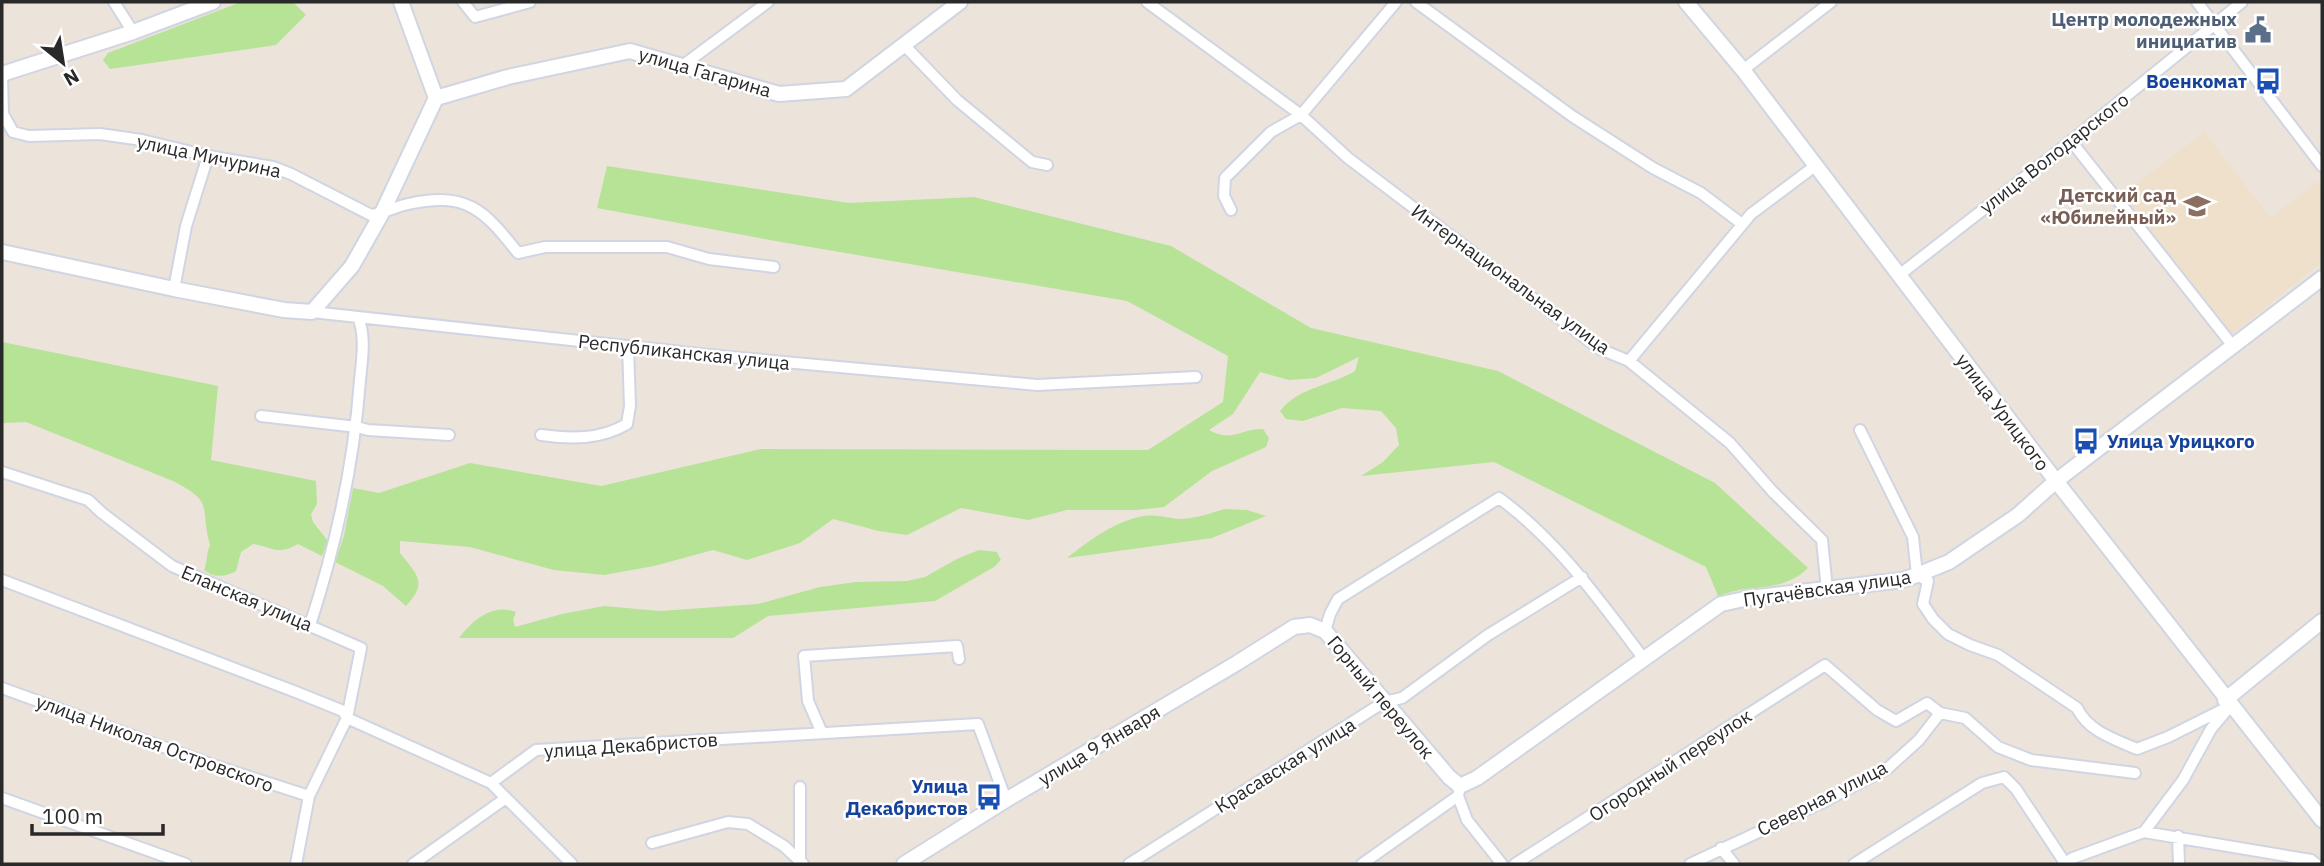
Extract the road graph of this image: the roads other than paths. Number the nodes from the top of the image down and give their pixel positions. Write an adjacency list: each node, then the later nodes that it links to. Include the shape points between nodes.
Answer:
1 (114, 2): 16 (street)
2 (213, 2): 16 (street)
3 (401, 2): 21 (street)
4 (464, 2): 5 (street, via 475,17)
5 (530, 2)
6 (768, 2): 18 (street)
7 (960, 2): 17 (street, улица Гагарина)
8 (1147, 2): 22 (street, Интернациональная улица)
9 (1396, 2): 22 (street)
10 (1416, 2): 30 (street, via 1572,116 1701,193)
11 (1686, 2): 19 (street, улица Урицкого)
12 (1831, 2): 19 (street)
13 (2197, 2): 15 (street)
14 (2242, 2): 15 (street, улица Володарского)
15 (2214, 24): 23 (street, улица Володарского); 27 (street)
16 (133, 32): 20 (street)
17 (904, 45): 18 (street, улица Гагарина, via 846,89 779,94); 25 (street, via 957,100 1032,162)
18 (682, 66): 21 (street, улица Гагарина, via 629,51)
19 (1743, 70): 26 (street, улица Урицкого)
20 (2, 74): 24 (street, улица Мичурина, via 3,114 13,132 29,136 100,134)
21 (436, 98): 29 (street)
22 (1301, 116): 28 (street, via 1271,132 1225,178 1224,196); 40 (street, Интернациональная улица, via 1348,158 1600,349)
23 (2071, 141): 33 (street, улица Володарского); 39 (street)
24 (208, 156): 29 (street, улица Мичурина, via 273,167 371,215); 35 (street, via 186,226)
25 (1047, 165)
26 (1815, 166): 30 (street); 33 (street, улица Урицкого)
27 (2322, 166)
28 (1231, 210)
29 (382, 213): 32 (street, via 419,202 451,201 482,212 518,253 545,247 667,247); 36 (street, via 352,266)
30 (1742, 224): 40 (street)
31 (2, 252): 35 (street, Республиканская улица)
32 (774, 267)
33 (1898, 276): 48 (street, улица Урицкого)
34 (2322, 278): 39 (street, Пугачёвская улица)
35 (174, 289): 36 (street, Республиканская улица)
36 (312, 312): 37 (street, Республиканская улица)
37 (358, 317): 38 (street, Республиканская улица); 43 (street, via 363,343)
38 (628, 346): 41 (street, Республиканская улица, via 1037,385); 46 (street, via 627,424 591,437)
39 (2233, 346): 48 (street, Пугачёвская улица)
40 (1629, 360): 52 (street, Интернациональная улица, via 1730,443 1822,540)
41 (1196, 377)
42 (261, 416): 43 (street)
43 (357, 426): 45 (street); 54 (street, via 336,538)
44 (1860, 430): 49 (street, via 1913,537)
45 (449, 435)
46 (541, 435)
47 (2, 472): 54 (street, Еланская улица, via 88,500 172,566)
48 (2056, 481): 49 (street, Пугачёвская улица, via 2007,523 1949,562); 61 (street, улица Урицкого)
49 (1917, 575): 52 (street, Пугачёвская улица); 61 (street, via 1928,581 1923,604 1948,634 1998,655 2077,708 2084,721 2137,749)
50 (1582, 577): 56 (street, via 1527,518 1499,498 1338,599); 58 (street); 60 (street, Красавская улица, via 1488,635 1402,698)
51 (2, 580): 63 (street, via 296,692 343,712)
52 (1827, 589): 58 (street, Пугачёвская улица, via 1721,604)
53 (2322, 621): 61 (street)
54 (310, 625): 63 (street, Еланская улица, via 361,649)
55 (1294, 627): 56 (street, Горный переулок, via 1310,625); 72 (street, улица 9 Января)
56 (1325, 631): 60 (street, Горный переулок)
57 (959, 659): 64 (street, via 957,646 804,656 808,701)
58 (1644, 659): 68 (street, Пугачёвская улица)
59 (2, 688): 69 (street, улица Николая Островского)
60 (1384, 702): 68 (street, Горный переулок); 85 (street, Красавская улица)
61 (2228, 703): 73 (street, улица Урицкого); 74 (street, via 2183,780)
62 (1940, 713): 65 (street, via 1965,718 1997,747 2031,760); 77 (street, Северная улица, via 1888,768); 88 (street, Огородный переулок, via 1927,703 1896,721 1825,665)
63 (347, 718): 66 (street); 69 (street)
64 (822, 733): 66 (street, улица Декабристов, via 536,750); 72 (street, улица Декабристов, via 978,724)
65 (2135, 773)
66 (491, 783): 71 (street)
67 (800, 787): 78 (street)
68 (1459, 791): 86 (street, Пугачёвская улица); 87 (street, Горный переулок, via 1467,820)
69 (309, 796): 81 (street)
70 (2, 798): 80 (street)
71 (506, 798): 82 (street); 83 (street)
72 (1006, 800): 84 (street, улица 9 Января)
73 (2322, 820)
74 (2144, 832): 75 (street); 92 (street)
75 (2178, 836): 79 (street); 93 (street)
76 (652, 843): 78 (street, via 728,822 748,824)
77 (1721, 848): 89 (street, Северная улица); 90 (street)
78 (801, 862)
79 (2314, 862)
80 (186, 864)
81 (296, 864)
82 (413, 864)
83 (572, 864)
84 (904, 864)
85 (1129, 864)
86 (1362, 864)
87 (1502, 864)
88 (1515, 864)
89 (1690, 864)
90 (1734, 864)
91 (1854, 864): 92 (street, via 1982,783 2004,777)
92 (2064, 864)
93 (2179, 864)

